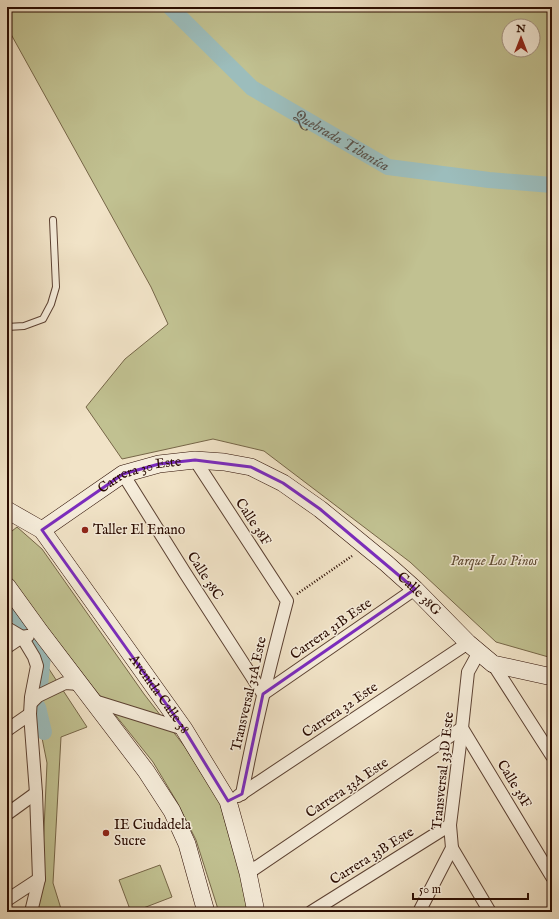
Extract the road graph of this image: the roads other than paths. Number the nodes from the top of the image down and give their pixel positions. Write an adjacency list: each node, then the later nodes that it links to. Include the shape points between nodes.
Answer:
1 (53, 220): 2 (lane, via 56,287 51,304 43,319 24,326)
2 (7, 327)
3 (195, 460): 4 (street, Carrera 30 Este); 5 (street, Carrera 30 Este, via 158,464); 10 (street, Calle 38F)
4 (251, 467): 9 (street, Calle 38G, via 283,484 320,509)
5 (123, 474): 7 (street, Carrera 30 Este); 19 (street, Calle 38C)
6 (7, 510): 7 (street, Avenida Calle 38)
7 (42, 530): 23 (street, Avenida Calle 38)
8 (7, 586): 12 (street)
9 (415, 589): 15 (street, Calle 38G); 19 (street, Carrera 31B Este)
10 (287, 601): 19 (street, Transversal 31A Este)
11 (7, 628): 13 (street)
12 (41, 633): 13 (street); 18 (street)
13 (22, 637): 14 (street); 21 (street, via 34,657 36,666)
14 (7, 647)
15 (474, 647): 16 (street, Calle 38G); 22 (street, Transversal 33D Este, via 468,672); 27 (street, Carrera 32 Este)
16 (493, 664): 17 (street); 25 (street, Calle 38G)
17 (552, 677)
18 (79, 684): 20 (street); 21 (street, via 66,683 38,696)
19 (263, 694): 27 (street, Transversal 31A Este, via 249,754)
20 (91, 700): 23 (street); 36 (street, via 146,771 172,811 187,844)
21 (30, 708): 24 (street); 26 (street)
22 (462, 728): 29 (street, Transversal 33D Este); 31 (street, Carrera 33A Este); 32 (street, Calle 38F)
23 (184, 729): 27 (street, Avenida Calle 38)
24 (7, 730)
25 (552, 756)
26 (36, 793): 28 (street); 33 (street)
27 (235, 798): 31 (street, Avenida Calle 38)
28 (7, 814)
29 (450, 825): 30 (street, Transversal 33D Este); 38 (street, Carrera 33B Este)
30 (452, 848): 39 (street, Transversal 33D Este); 40 (street)
31 (248, 873): 37 (street, Avenida Calle 38)
32 (552, 877)
33 (39, 878): 34 (street); 35 (street)
34 (7, 900)
35 (32, 912)
36 (206, 912)
37 (256, 912)
38 (311, 912)
39 (419, 912)
40 (490, 912)

